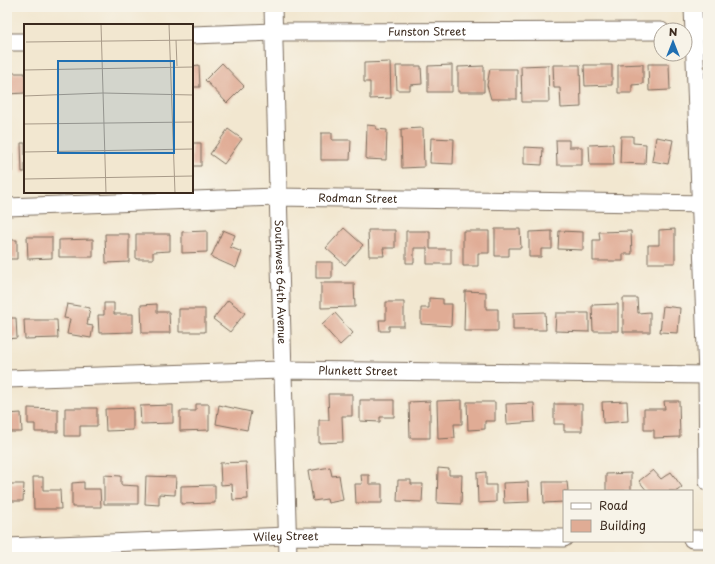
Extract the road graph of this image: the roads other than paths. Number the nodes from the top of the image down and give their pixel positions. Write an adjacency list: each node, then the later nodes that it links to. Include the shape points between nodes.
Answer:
1 (273, 7): 5 (street, Southwest 64th Avenue)
2 (693, 7): 4 (street)
3 (653, 31): 5 (street, Funston Street)
4 (696, 31): 10 (street)
5 (273, 32): 6 (street, Funston Street); 9 (street, Southwest 64th Avenue)
6 (193, 35)
7 (7, 42): 8 (street)
8 (24, 42)
9 (277, 197): 10 (street, Rodman Street); 11 (street, Rodman Street); 12 (street, Southwest 64th Avenue)
10 (704, 204): 13 (street)
11 (7, 207)
12 (282, 370): 13 (street, Plunkett Street); 14 (street, Plunkett Street); 16 (street, Southwest 64th Avenue)
13 (708, 374): 15 (street)
14 (7, 379)
15 (708, 482)
16 (288, 536): 17 (street, Wiley Street); 20 (street, Wiley Street); 21 (street, Southwest 64th Avenue)
17 (563, 538)
18 (693, 539): 19 (street)
19 (708, 539)
20 (7, 547)
21 (288, 557)

